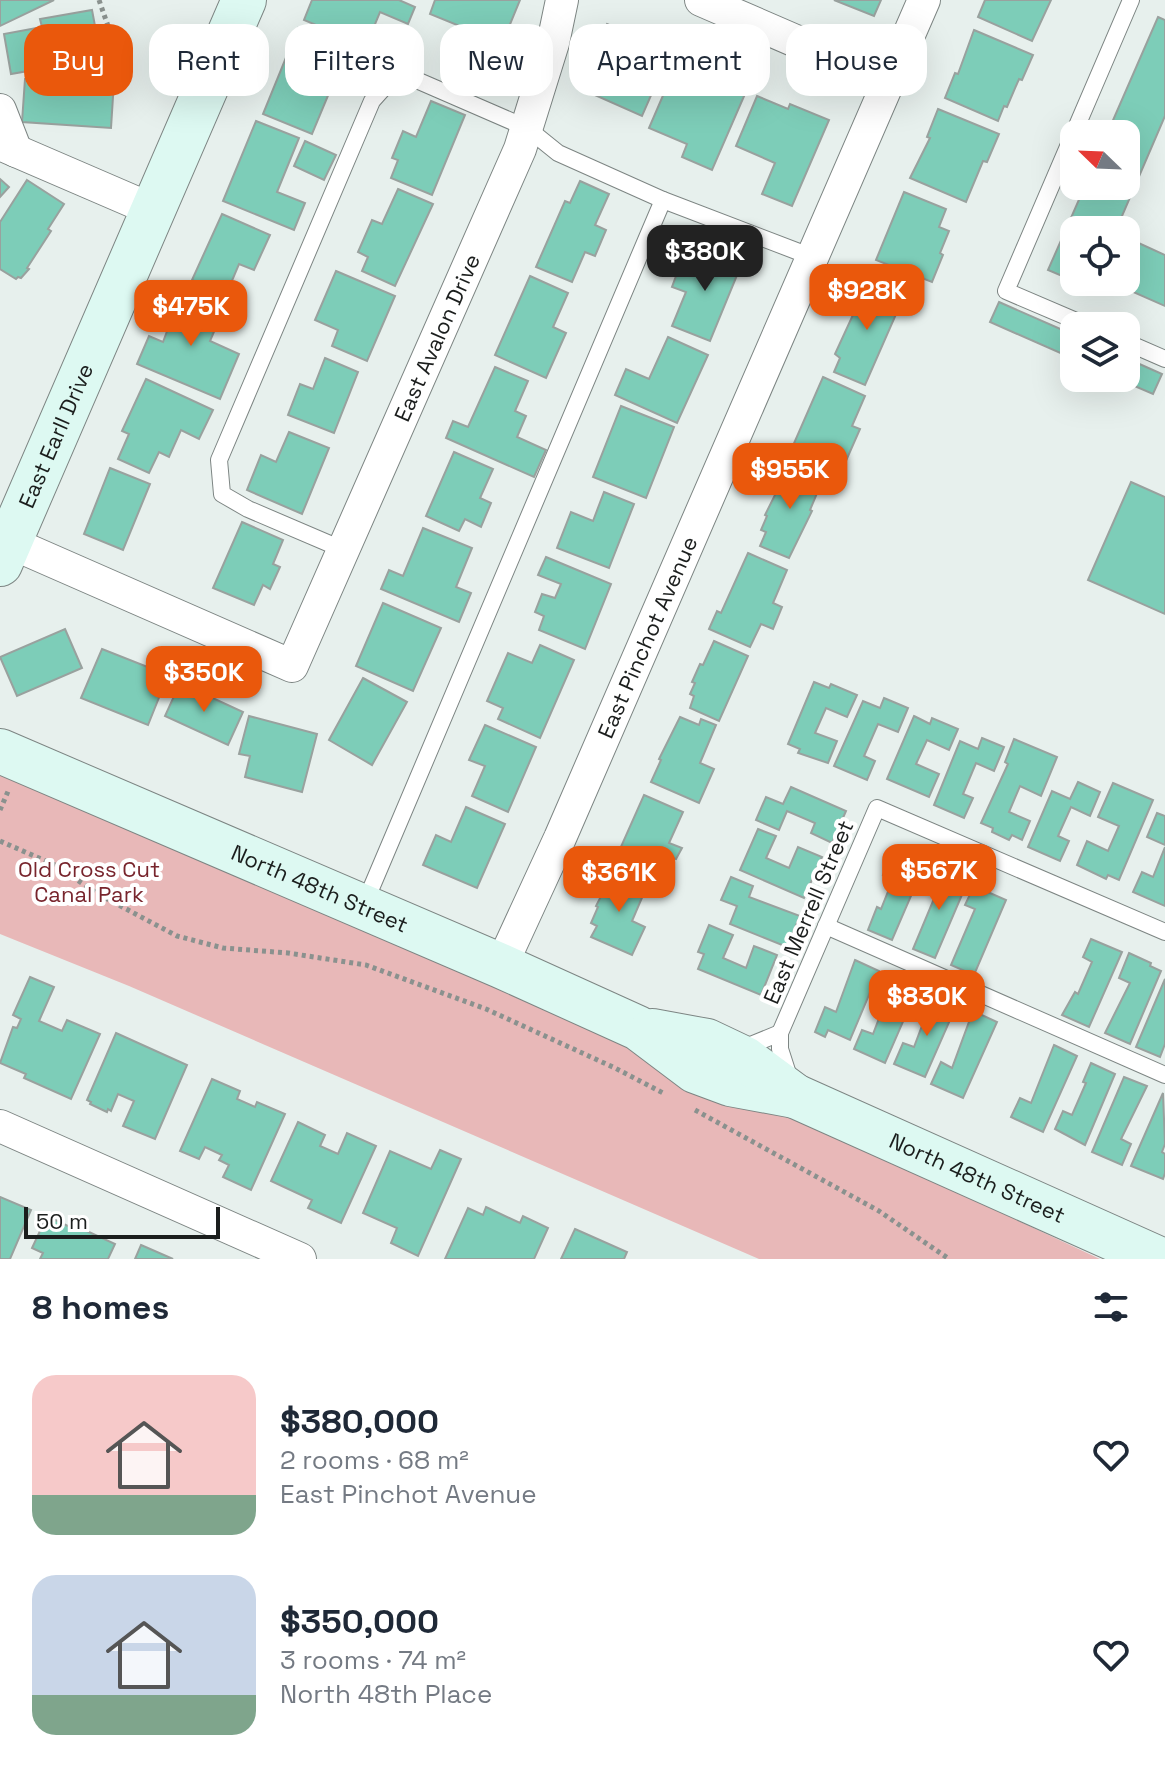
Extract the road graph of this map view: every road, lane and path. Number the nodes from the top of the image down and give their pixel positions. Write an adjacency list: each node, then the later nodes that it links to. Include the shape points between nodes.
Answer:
1 (99, 0): 7 (path)
2 (244, 0): 15 (street, East Earll Drive)
3 (562, 0): 12 (street, East Avalon Drive)
4 (701, 0): 9 (street)
5 (924, 0): 8 (street, East Pinchot Avenue)
6 (1131, 0): 17 (lane, via 1006,291)
7 (107, 24)
8 (913, 24)
9 (786, 37)
10 (882, 96): 16 (street, East Pinchot Avenue)
11 (0, 110): 13 (street)
12 (527, 128): 14 (lane, via 558,153); 21 (street, East Avalon Drive); 21 (lane, via 398,72 372,101 219,460 222,494)
13 (8, 147): 15 (street)
14 (663, 200): 16 (lane); 24 (lane)
15 (153, 210): 20 (street, East Earll Drive)
16 (812, 257): 27 (street, East Pinchot Avenue)
17 (1060, 314)
18 (1140, 348): 19 (lane)
19 (1165, 359)
20 (5, 545): 21 (street, East Avalon Drive, via 292,666)
21 (344, 550)
22 (0, 751): 24 (street, North 48th Street)
23 (0, 841): 33 (path, via 55,865 177,936 223,948 366,965 486,1009)
24 (363, 906): 27 (street, North 48th Street)
25 (826, 926): 26 (lane, East Merrell Street, via 877,808); 29 (lane, East Merrell Street); 31 (lane)
26 (1165, 932)
27 (501, 966): 28 (street, North 48th Street)
28 (638, 1028): 30 (street, North 48th Street, via 707,1041); 32 (street, North 48th Street, via 695,1071 730,1084)
29 (780, 1033): 30 (lane, East Merrell Street); 32 (lane, East Merrell Street)
30 (732, 1053): 32 (street, North 48th Street)
31 (1165, 1075)
32 (795, 1096): 39 (street, North 48th Street)
33 (670, 1097)
34 (684, 1105): 38 (path, via 879,1211)
35 (0, 1126): 37 (street)
36 (1165, 1251): 39 (lane)
37 (300, 1259)
38 (949, 1259)
39 (1161, 1259)

